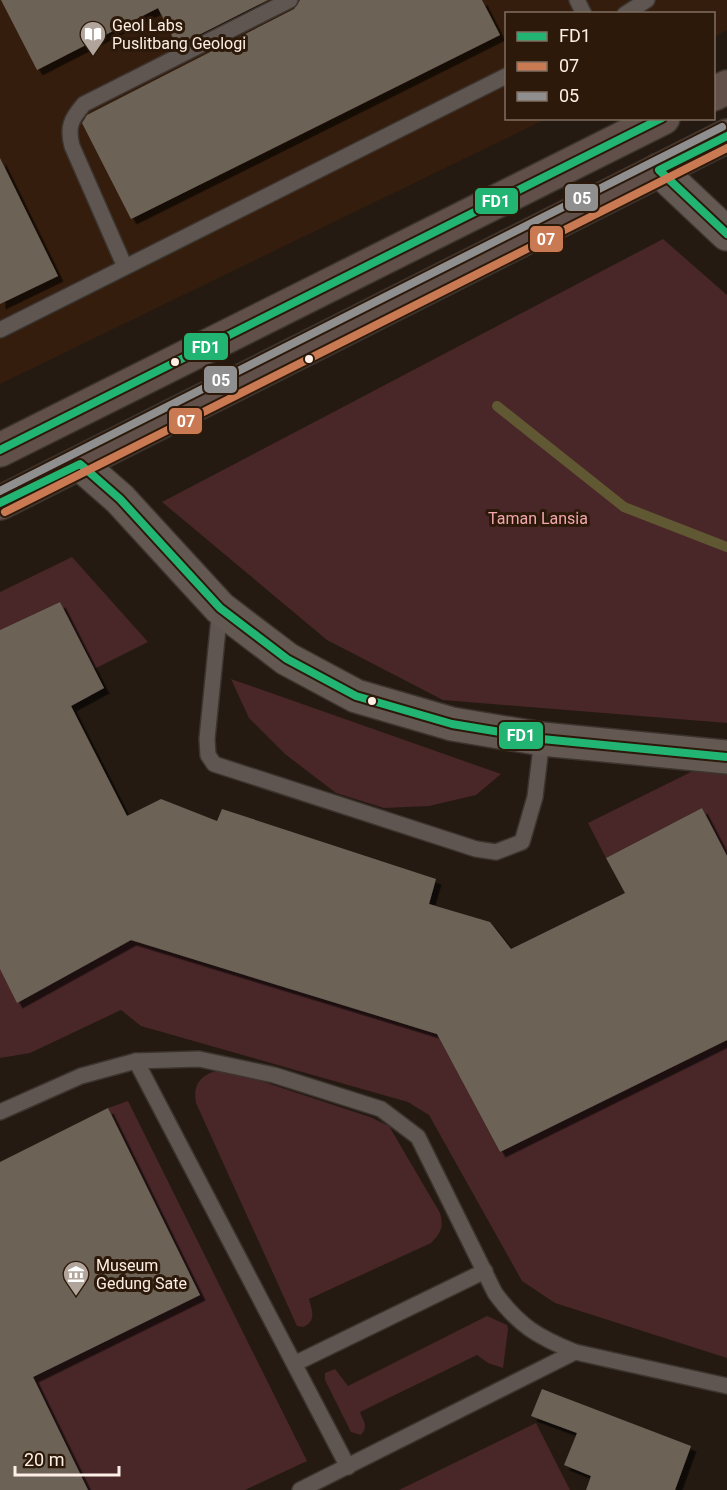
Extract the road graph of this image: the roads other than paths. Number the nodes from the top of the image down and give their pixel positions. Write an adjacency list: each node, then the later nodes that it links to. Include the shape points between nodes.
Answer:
1 (290, 0): 9 (lane, via 84,104 71,119 68,132 72,146)
2 (647, 0): 3 (lane)
3 (628, 12)
4 (505, 77): 9 (lane)
5 (646, 122): 11 (main road)
6 (727, 136): 7 (main road)
7 (659, 170): 8 (street); 12 (main road)
8 (727, 234)
9 (125, 267): 10 (lane)
10 (0, 330)
11 (0, 450)
12 (80, 464): 13 (main road); 14 (street, via 120,499)
13 (0, 502)
14 (220, 608): 15 (street, via 287,659 356,696 452,724); 15 (lane, via 207,739 208,755 214,764 476,849 496,852 522,842 535,797)
15 (542, 740): 16 (street)
16 (727, 757)
17 (136, 1061): 18 (lane, via 81,1076); 19 (lane, via 199,1059 274,1076 381,1109 418,1137); 21 (lane)
18 (0, 1112)
19 (484, 1271): 20 (lane, via 495,1293 520,1323 538,1336); 21 (lane)
20 (575, 1352): 22 (lane); 23 (lane)
21 (296, 1364): 23 (lane)
22 (727, 1386)
23 (348, 1467): 24 (lane)
24 (300, 1490)

